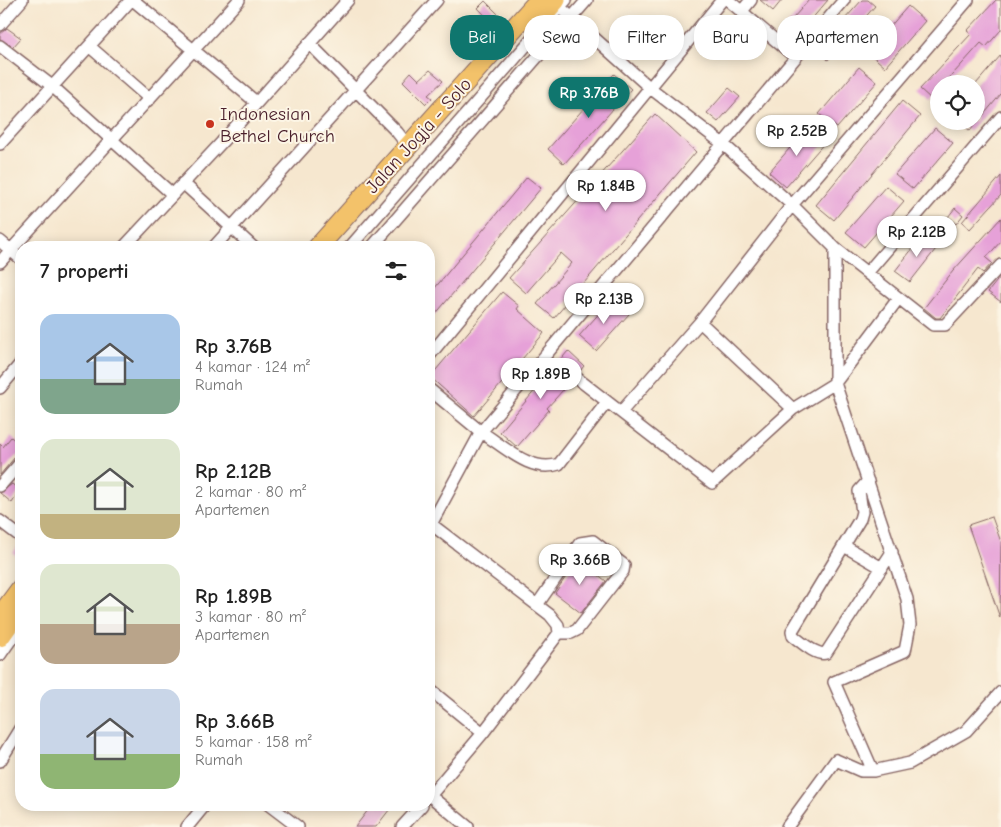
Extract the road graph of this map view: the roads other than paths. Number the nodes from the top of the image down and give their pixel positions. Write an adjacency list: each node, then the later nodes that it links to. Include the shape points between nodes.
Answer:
1 (22, 0): 18 (street)
2 (132, 0): 25 (street); 26 (street)
3 (239, 0): 26 (street)
4 (348, 0): 21 (street)
5 (438, 0): 31 (street)
6 (587, 0): 16 (street)
7 (722, 0): 30 (street)
8 (728, 0): 13 (street)
9 (751, 0): 13 (street)
10 (844, 0): 17 (street)
11 (968, 0): 41 (street)
12 (549, 2): 14 (highway, Jalan Jogja - Solo); 15 (street); 38 (highway, Jalan Jogja - Solo)
13 (742, 11): 20 (street)
14 (542, 15)
15 (567, 15)
16 (575, 15)
17 (831, 15)
18 (0, 25)
19 (524, 42): 49 (highway, Jalan Jogja - Solo)
20 (777, 42)
21 (309, 43): 31 (street); 33 (street)
22 (524, 43): 50 (street)
23 (599, 43): 30 (street)
24 (0, 46): 29 (street)
25 (89, 46): 29 (street); 32 (street)
26 (193, 52): 32 (street); 33 (street)
27 (536, 60): 51 (street)
28 (793, 60): 37 (street)
29 (52, 86): 35 (street); 36 (street)
30 (649, 87): 37 (street); 61 (street)
31 (356, 90): 38 (street); 42 (street)
32 (150, 100): 35 (street)
33 (256, 102): 39 (street)
34 (1001, 117): 58 (street)
35 (112, 142): 40 (street); 44 (street)
36 (0, 144)
37 (723, 144): 41 (street); 70 (street)
38 (408, 146): 48 (highway, Jalan Jogja - Solo)
39 (183, 183): 40 (street); 42 (street)
40 (172, 194): 45 (street)
41 (792, 205): 53 (street); 60 (street)
42 (231, 228): 46 (street); 47 (street)
43 (0, 241): 54 (street)
44 (19, 241)
45 (129, 241)
46 (220, 241)
47 (246, 241)
48 (324, 241)
49 (341, 241)
50 (355, 241)
51 (377, 241)
52 (15, 246): 54 (street)
53 (835, 248): 58 (street); 64 (street)
54 (11, 250): 55 (street); 56 (street)
55 (15, 254)
56 (0, 262)
57 (1001, 265): 59 (street, via 945,325 933,325)
58 (867, 273): 59 (street)
59 (898, 298): 64 (street)
60 (700, 322): 68 (street); 69 (street)
61 (435, 349)
62 (15, 370): 65 (street)
63 (578, 379): 67 (street)
64 (835, 383): 68 (street); 72 (street)
65 (0, 388)
66 (435, 394): 70 (street)
67 (607, 402): 69 (street); 70 (street, via 560,464 552,466 535,466)
68 (793, 409): 69 (street, via 712,483)
69 (620, 412)
70 (481, 432): 74 (street)
71 (15, 469): 73 (street)
72 (868, 481): 78 (street, via 859,491 862,515); 79 (street)
73 (0, 486)
74 (435, 517)
75 (0, 521): 77 (street)
76 (435, 530): 82 (street)
77 (15, 532)
78 (844, 546): 80 (street); 80 (street, via 792,631 797,639 816,652 826,653)
79 (892, 552): 80 (street); 94 (street, via 910,613 908,645 905,651 834,682)
80 (882, 568)
81 (15, 601): 84 (highway)
82 (537, 605): 85 (street, via 556,622); 85 (street, via 580,543 593,541 624,565 623,571 577,630)
83 (15, 607): 87 (highway)
84 (0, 616)
85 (558, 633): 91 (street)
86 (15, 634): 88 (street)
87 (0, 637)
88 (0, 655)
89 (1001, 692): 94 (street, via 966,731 910,763)
90 (435, 694): 91 (street)
91 (483, 733): 95 (street)
92 (15, 737): 93 (street)
93 (0, 761)
94 (874, 771): 104 (street, via 861,771 836,760)
95 (435, 789)
96 (435, 804): 103 (street)
97 (199, 811): 100 (street)
98 (277, 811): 101 (street)
99 (416, 811): 102 (street)
100 (187, 827)
101 (298, 827)
102 (402, 827)
103 (468, 827)
104 (787, 827)

